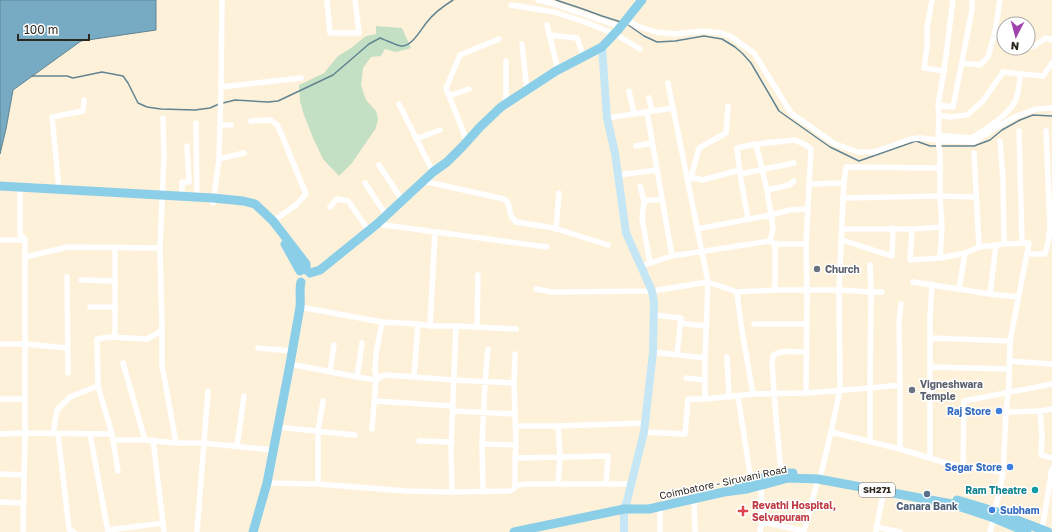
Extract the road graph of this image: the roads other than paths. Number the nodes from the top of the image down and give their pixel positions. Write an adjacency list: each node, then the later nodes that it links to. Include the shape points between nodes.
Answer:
1 (222, 0): 30 (street)
2 (327, 0): 3 (street, via 330,32 359,33)
3 (355, 0)
4 (538, 0): 12 (street)
5 (642, 0): 12 (main road)
6 (932, 0): 26 (street, via 924,68)
7 (953, 0): 26 (street)
8 (972, 0): 23 (street)
9 (1000, 0): 13 (street)
10 (510, 5): 12 (street, via 554,12 585,22)
11 (547, 25): 14 (street)
12 (621, 27): 19 (main road); 20 (street); 55 (street, via 637,26 656,32 676,34 703,32 730,36 754,53 792,113 836,144 858,152 874,152 911,139)
13 (995, 32): 23 (street, via 988,57 980,65)
14 (549, 35): 21 (street, via 577,38); 25 (street)
15 (499, 39): 34 (street, via 460,55 446,88)
16 (1052, 40): 18 (street, via 1046,38)
17 (522, 44): 32 (street)
18 (1036, 45)
19 (602, 47): 21 (main road); 47 (main road)
20 (640, 49)
21 (584, 57): 25 (main road)
22 (506, 61): 38 (street)
23 (962, 63): 39 (street, via 954,107)
24 (1052, 63): 27 (street, via 1043,76)
25 (558, 70): 32 (main road)
26 (944, 71): 39 (street)
27 (1021, 74): 45 (street, via 1003,72 984,101 967,115); 55 (street, via 1016,100 997,121 972,138)
28 (301, 78): 30 (street)
29 (668, 83): 41 (street)
30 (221, 87): 50 (street)
31 (469, 89): 34 (street)
32 (527, 90): 38 (main road)
33 (629, 91): 44 (street)
34 (449, 96): 57 (street)
35 (649, 98): 43 (street)
36 (84, 100): 84 (street, via 83,111 52,117)
37 (399, 104): 56 (street)
38 (506, 104): 57 (main road)
39 (938, 105): 45 (street)
40 (728, 106): 74 (street, via 726,133 699,148)
41 (673, 108): 43 (street); 74 (street)
42 (1052, 108): 55 (street, via 1036,109 1017,116 974,142 947,141)
43 (649, 112): 44 (street); 59 (street)
44 (634, 114): 47 (street)
45 (939, 115): 55 (street)
46 (163, 118): 88 (street)
47 (607, 118): 73 (main road)
48 (251, 121): 102 (street, via 271,120 278,126 306,194 296,205)
49 (196, 122): 91 (street)
50 (221, 125): 51 (street); 65 (street)
51 (231, 126)
52 (440, 130): 56 (street)
53 (1046, 130): 105 (street)
54 (1019, 131): 116 (street)
55 (938, 137): 68 (street)
56 (416, 139): 71 (street)
57 (467, 141): 71 (main road, via 447,162)
58 (1000, 141): 119 (street)
59 (652, 143): 62 (street); 70 (street)
60 (756, 144): 69 (street); 72 (street, via 737,148); 79 (street, via 795,140 806,145 811,149)
61 (187, 146): 89 (street, via 189,182 182,182)
62 (636, 146)
63 (244, 153): 65 (street)
64 (974, 153): 90 (street)
65 (219, 159): 94 (street)
66 (794, 162): 69 (street)
67 (378, 165): 95 (street)
68 (940, 168): 77 (street, via 846,168); 87 (street)
69 (762, 169): 72 (street); 85 (street)
70 (657, 170): 73 (street); 93 (street)
71 (433, 172): 75 (main road)
72 (740, 172): 74 (street, via 702,180); 101 (street)
73 (618, 175): 134 (main road, via 626,233)
74 (689, 180): 108 (street)
75 (423, 181): 95 (main road); 107 (street, via 504,199 516,222)
76 (794, 181): 85 (street, via 789,185)
77 (844, 182): 79 (street); 92 (street)
78 (365, 183): 99 (street)
79 (809, 184): 98 (street)
80 (0, 186): 83 (main road)
81 (640, 186): 96 (street)
82 (0, 189): 83 (main road)
83 (20, 189): 84 (main road); 88 (main road); 114 (street, via 20,234)
84 (60, 189): 88 (main road)
85 (767, 190): 100 (street)
86 (559, 193): 107 (street)
87 (940, 196): 90 (street); 92 (street); 104 (street)
88 (163, 197): 89 (main road); 94 (main road); 125 (street)
89 (182, 197): 91 (main road)
90 (976, 197): 124 (street)
91 (197, 198): 94 (main road)
92 (843, 198): 109 (street)
93 (662, 199): 96 (street); 129 (street)
94 (213, 200): 102 (main road, via 255,204); 135 (main road, via 240,205 255,211 266,220)
95 (402, 200): 99 (main road)
96 (644, 202): 132 (street, via 642,218)
97 (330, 206): 111 (street, via 337,199 348,201)
98 (808, 209): 100 (street); 118 (street)
99 (386, 215): 103 (main road)
100 (771, 215): 101 (street); 117 (street)
101 (748, 219): 108 (street)
102 (273, 220): 135 (main road, via 304,260)
103 (377, 224): 111 (main road); 112 (street)
104 (942, 227): 110 (street); 131 (street)
105 (1051, 227): 128 (street, via 1045,254)
106 (893, 228): 109 (street); 110 (street); 115 (street, via 892,256)
107 (556, 229): 120 (street)
108 (697, 229): 126 (street)
109 (842, 229): 115 (street)
110 (912, 229): 131 (street, via 910,260)
111 (369, 231): 135 (main road, via 320,270)
112 (435, 232): 123 (street); 164 (street)
113 (0, 240): 114 (street)
114 (25, 240): 130 (street)
115 (842, 240): 148 (street)
116 (1022, 242): 119 (street); 128 (street, via 1029,243)
117 (773, 243): 118 (street); 126 (street); 146 (street)
118 (806, 244): 147 (street)
119 (1004, 244): 121 (street)
120 (608, 245)
121 (996, 245): 124 (street); 152 (street)
122 (115, 247): 125 (street); 130 (street, via 68,247); 139 (street)
123 (547, 247)
124 (979, 247): 127 (street)
125 (160, 248): 168 (street)
126 (702, 252): 129 (street); 140 (street)
127 (965, 253): 131 (street); 144 (street)
128 (1027, 254): 153 (street)
129 (672, 256): 132 (street)
130 (25, 257): 175 (street)
131 (940, 258)
132 (650, 263): 134 (street)
133 (870, 265): 150 (street)
134 (641, 266): 145 (main road)
135 (305, 271): 154 (main road, via 310,279 304,282 306,288)
136 (478, 275): 167 (street)
137 (67, 277): 177 (street)
138 (81, 280): 139 (street)
139 (115, 281): 156 (street)
140 (708, 282): 145 (street); 149 (street); 166 (street)
141 (912, 282): 142 (street)
142 (932, 284): 144 (street); 171 (street)
143 (536, 289): 145 (street, via 552,292)
144 (959, 289): 152 (street)
145 (652, 290): 158 (main road)
146 (775, 290): 147 (street); 149 (street)
147 (807, 290): 148 (street); 163 (street)
148 (839, 290): 150 (street); 207 (street)
149 (737, 292): 211 (street)
150 (871, 292): 151 (street); 206 (street)
151 (882, 292)
152 (990, 294): 153 (street)
153 (1018, 297): 172 (street)
154 (300, 303): 159 (street); 180 (main road)
155 (901, 304): 204 (street)
156 (115, 307): 157 (street); 170 (street)
157 (90, 308)
158 (654, 315): 160 (street, via 681,318); 181 (main road)
159 (382, 322): 161 (street); 198 (street, via 376,354)
160 (680, 323): 166 (street); 184 (street)
161 (418, 324): 164 (street); 195 (street)
162 (754, 324): 163 (street)
163 (806, 324): 182 (street)
164 (430, 326): 165 (street)
165 (456, 326): 167 (street); 199 (street)
166 (706, 326): 186 (street)
167 (477, 327): 169 (street)
168 (162, 329): 170 (street, via 147,339); 247 (street, via 162,365)
169 (516, 329)
170 (115, 337): 205 (street, via 97,340)
171 (931, 338): 172 (street); 191 (street)
172 (1010, 340): 187 (street)
173 (362, 343): 196 (street)
174 (0, 344): 175 (street)
175 (25, 344): 177 (street); 217 (street)
176 (334, 345): 193 (street)
177 (67, 348): 194 (street)
178 (258, 348): 180 (street)
179 (488, 349): 201 (street)
180 (292, 350): 189 (main road)
181 (653, 352): 184 (street); 227 (main road)
182 (807, 352): 209 (street); 212 (street, via 780,352 773,356)
183 (515, 354): 202 (street)
184 (677, 355): 186 (street)
185 (727, 357): 214 (street)
186 (706, 358): 200 (street)
187 (1010, 361): 190 (street); 192 (street)
188 (123, 363): 241 (street)
189 (290, 364): 193 (street); 230 (main road)
190 (1052, 364)
191 (931, 367): 192 (street); 254 (street)
192 (1009, 368): 210 (street)
193 (330, 372): 196 (street)
194 (68, 373)
195 (414, 376): 198 (street, via 387,375); 199 (street)
196 (357, 377): 198 (street)
197 (686, 378): 200 (street)
198 (377, 379): 220 (street)
199 (454, 380): 201 (street); 221 (street)
200 (705, 380): 218 (street)
201 (485, 381): 202 (street); 225 (street)
202 (514, 383): 226 (street)
203 (1052, 384): 210 (street)
204 (900, 385): 206 (street); 251 (street)
205 (98, 386): 237 (street, via 70,397 56,410); 240 (street)
206 (870, 388): 207 (street); 246 (street)
207 (840, 390): 209 (street); 234 (street)
208 (208, 391): 244 (street)
209 (806, 393): 212 (street)
210 (1007, 393): 224 (street); 257 (street, via 964,401)
211 (753, 394): 212 (street); 215 (street)
212 (774, 394): 261 (street)
213 (244, 396): 250 (street)
214 (728, 396): 215 (street); 218 (street)
215 (738, 396): 265 (street)
216 (0, 399): 217 (street)
217 (25, 399): 235 (street)
218 (705, 399): 233 (street, via 688,399 686,434)
219 (323, 401): 232 (street)
220 (375, 401): 221 (street); 231 (street)
221 (453, 409): 225 (street); 245 (street)
222 (1052, 409): 223 (street)
223 (1040, 411): 224 (street); 256 (street, via 1041,455)
224 (1006, 412): 260 (street)
225 (483, 413): 226 (street); 248 (street)
226 (515, 414): 228 (street)
227 (645, 423): 229 (street); 233 (main road)
228 (516, 426): 229 (street); 249 (street)
229 (558, 426): 253 (street)
230 (277, 427): 232 (street); 252 (main road)
231 (372, 429)
232 (318, 431): 239 (street); 267 (street)
233 (644, 432): 270 (main road)
234 (831, 432): 246 (street); 264 (street)
235 (25, 433): 236 (street); 237 (street); 263 (street)
236 (0, 434)
237 (56, 434): 238 (street); 289 (street, via 69,529)
238 (90, 434): 240 (street); 286 (street)
239 (354, 435)
240 (113, 437): 241 (street); 259 (street)
241 (145, 440): 242 (street)
242 (153, 440): 247 (street); 284 (street)
243 (419, 440): 245 (street)
244 (203, 442): 247 (street); 250 (street); 291 (street)
245 (452, 442): 275 (street)
246 (870, 442): 251 (street)
247 (176, 443)
248 (482, 444): 249 (street); 273 (street)
249 (516, 445): 255 (street)
250 (237, 446): 252 (street)
251 (900, 449): 254 (street)
252 (273, 450): 266 (main road)
253 (560, 457): 255 (street); 268 (street); 269 (street, via 608,456)
254 (930, 457): 257 (street)
255 (515, 458): 272 (street)
256 (1052, 458)
257 (963, 467): 260 (street)
258 (1052, 470): 287 (street)
259 (118, 471)
260 (1003, 472): 282 (street)
261 (781, 473): 264 (main road); 265 (main road)
262 (0, 474): 263 (street)
263 (24, 475): 279 (street)
264 (819, 476): 271 (main road, Coimbatore - Siruvani Road / SH271, via 788,478); 274 (main road, Coimbatore - Siruvani Road / SH271); 282 (main road, via 963,501); 298 (street)
265 (751, 481): 276 (main road)
266 (267, 483): 267 (street); 292 (main road)
267 (318, 484): 275 (street)
268 (558, 484): 269 (street); 272 (street)
269 (606, 484): 270 (street)
270 (631, 484): 280 (main road)
271 (762, 484): 276 (main road, Coimbatore - Siruvani Road / SH271); 283 (street)
272 (516, 486): 273 (street, via 510,491)
273 (484, 491): 275 (street)
274 (884, 491): 282 (main road, Coimbatore - Siruvani Road / SH271); 285 (street)
275 (452, 492)
276 (724, 492): 277 (main road, Coimbatore - Siruvani Road / SH271)
277 (694, 499): 281 (main road, Coimbatore - Siruvani Road / SH271); 296 (street)
278 (0, 502): 279 (street)
279 (23, 503): 288 (street)
280 (625, 505): 281 (main road, Coimbatore - Siruvani Road / SH271, via 638,510); 293 (main road, Coimbatore - Siruvani Road / SH271); 294 (main road)
281 (660, 506): 295 (street)
282 (994, 514): 287 (main road); 300 (street); 301 (main road, Coimbatore - Siruvani Road / SH271)
283 (762, 522): 297 (street); 298 (street)
284 (163, 523): 286 (street); 290 (street)
285 (876, 530): 299 (street)
286 (108, 531)
287 (1045, 531)
288 (23, 532)
289 (74, 532)
290 (164, 532)
291 (196, 532)
292 (253, 532)
293 (514, 532)
294 (624, 532)
295 (660, 532)
296 (696, 532)
297 (760, 532)
298 (805, 532)
299 (900, 532)
300 (990, 532)
301 (1027, 532)

